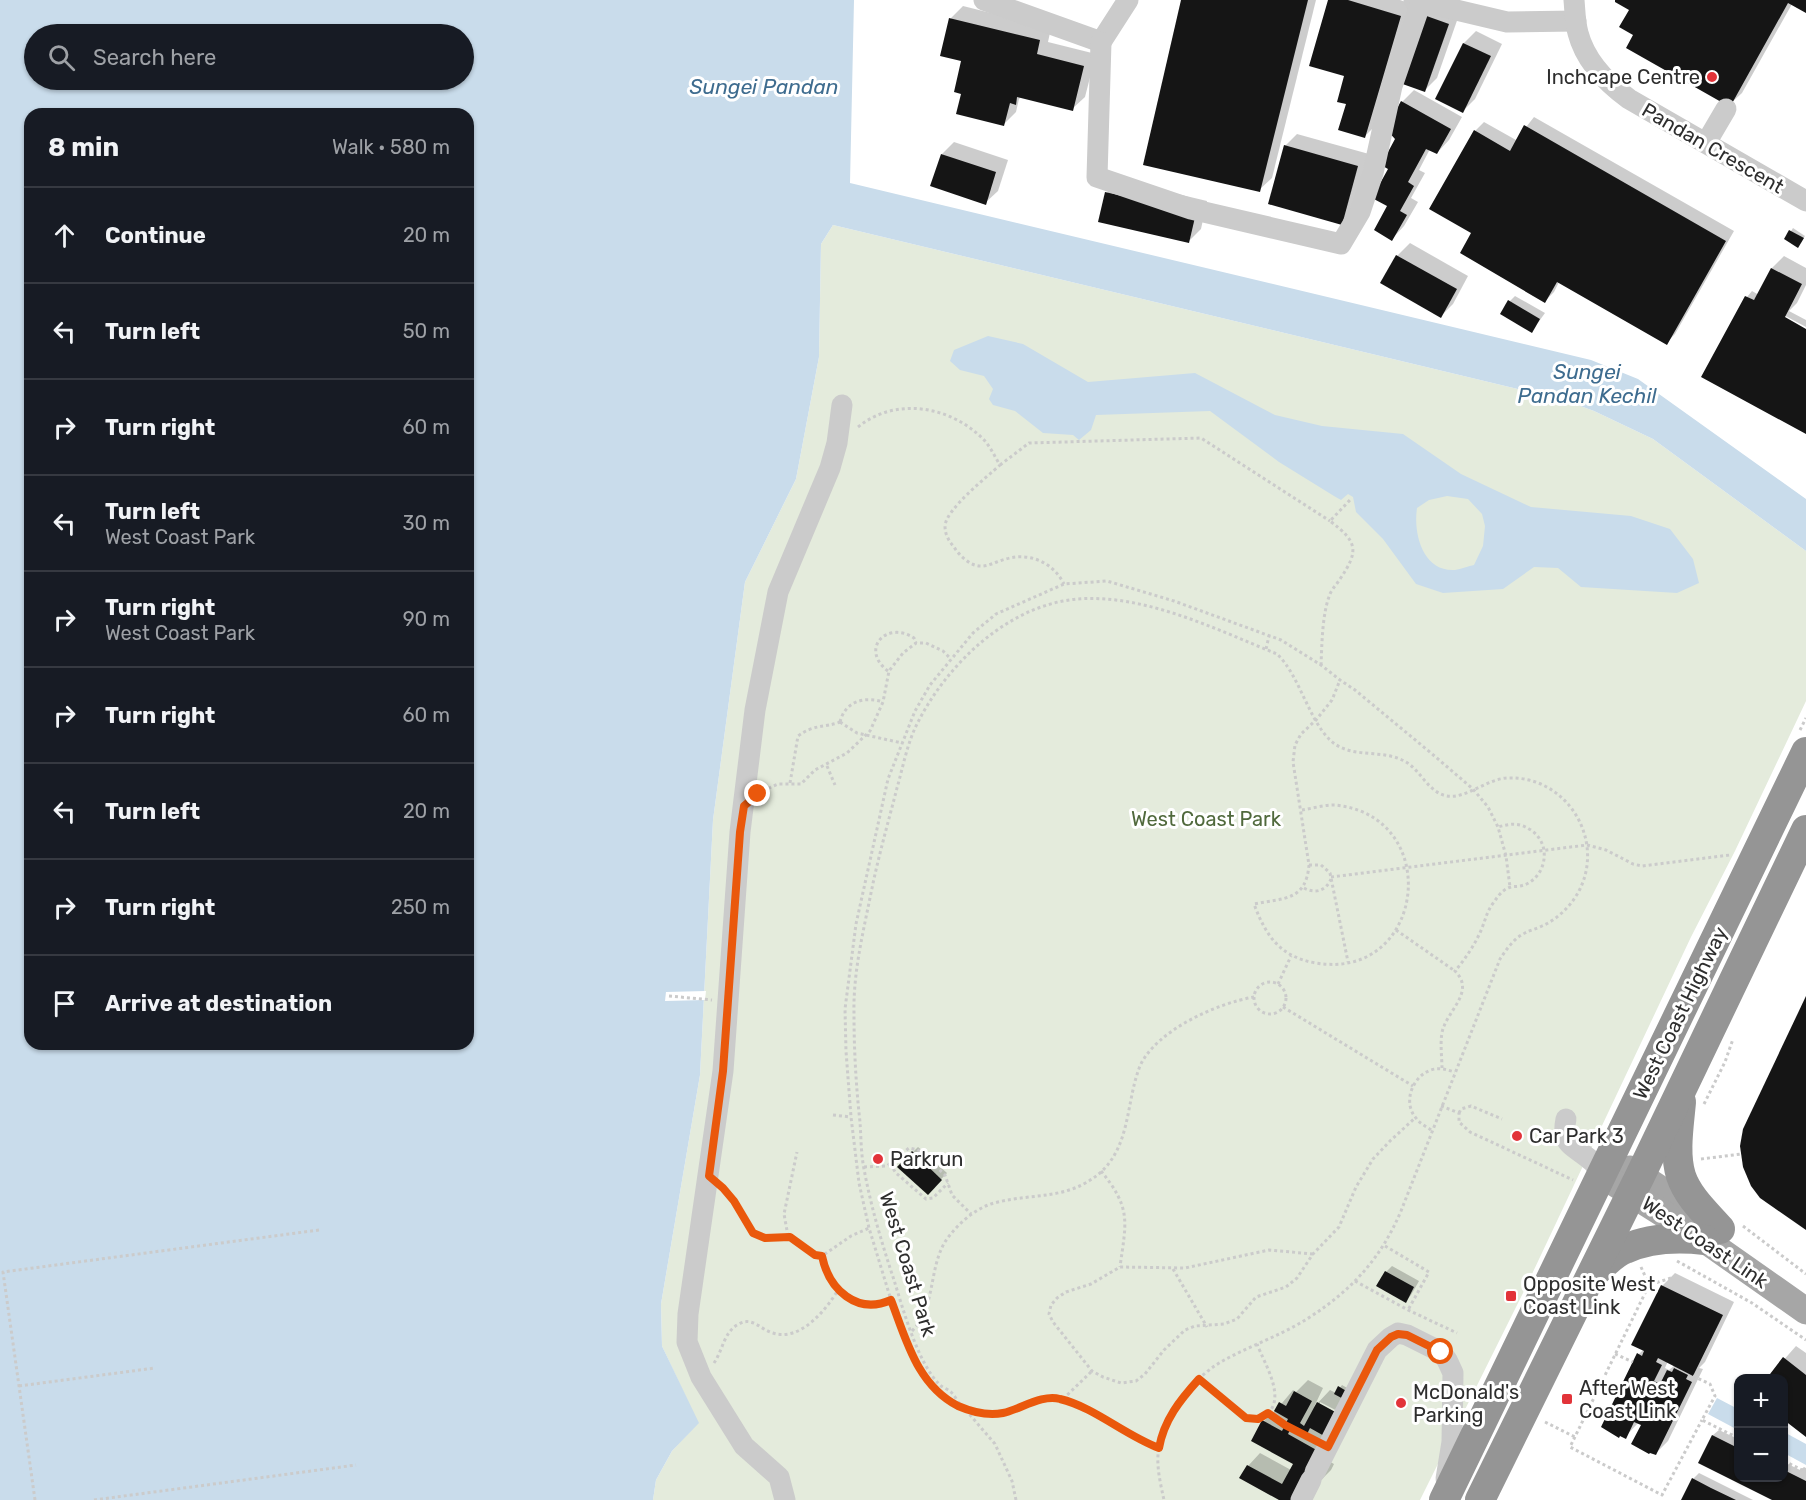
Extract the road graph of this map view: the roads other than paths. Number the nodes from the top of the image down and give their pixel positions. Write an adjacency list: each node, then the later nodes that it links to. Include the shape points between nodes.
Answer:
1 (984, 0): 5 (street)
2 (1128, 0): 5 (street)
3 (1418, 1): 4 (street, via 1507,22); 5 (street, via 1360,212 1341,244 1191,209 1097,177)
4 (1575, 10): 7 (street, Pandan Crescent, via 1578,34 1587,53 1613,87)
5 (1101, 42)
6 (1726, 109): 7 (street)
7 (1706, 143): 8 (street, Pandan Crescent)
8 (1806, 201)
9 (842, 405): 20 (street, via 830,468 778,592 754,710 740,832 723,1071 688,1314 687,1342 701,1377 744,1446 779,1477)
10 (1801, 746): 14 (highway, West Coast Highway)
11 (1806, 830): 12 (highway, West Coast Highway)
12 (1683, 1084): 15 (highway, West Coast Highway); 16 (highway, via 1678,1137 1681,1176 1695,1200)
13 (1566, 1119): 14 (street, via 1565,1137 1587,1154)
14 (1602, 1174): 15 (main road, West Coast Link); 22 (highway, West Coast Highway)
15 (1635, 1184): 16 (main road, West Coast Link); 17 (highway, West Coast Highway)
16 (1722, 1231): 17 (highway, via 1625,1249); 18 (main road, West Coast Link); 19 (main road, West Coast Link)
17 (1588, 1279): 23 (highway, West Coast Highway)
18 (1806, 1292)
19 (1806, 1311)
20 (785, 1500)
21 (1301, 1500): 22 (street, via 1377,1350 1398,1334 1441,1352 1453,1373 1452,1442)
22 (1443, 1500)
23 (1480, 1500)

